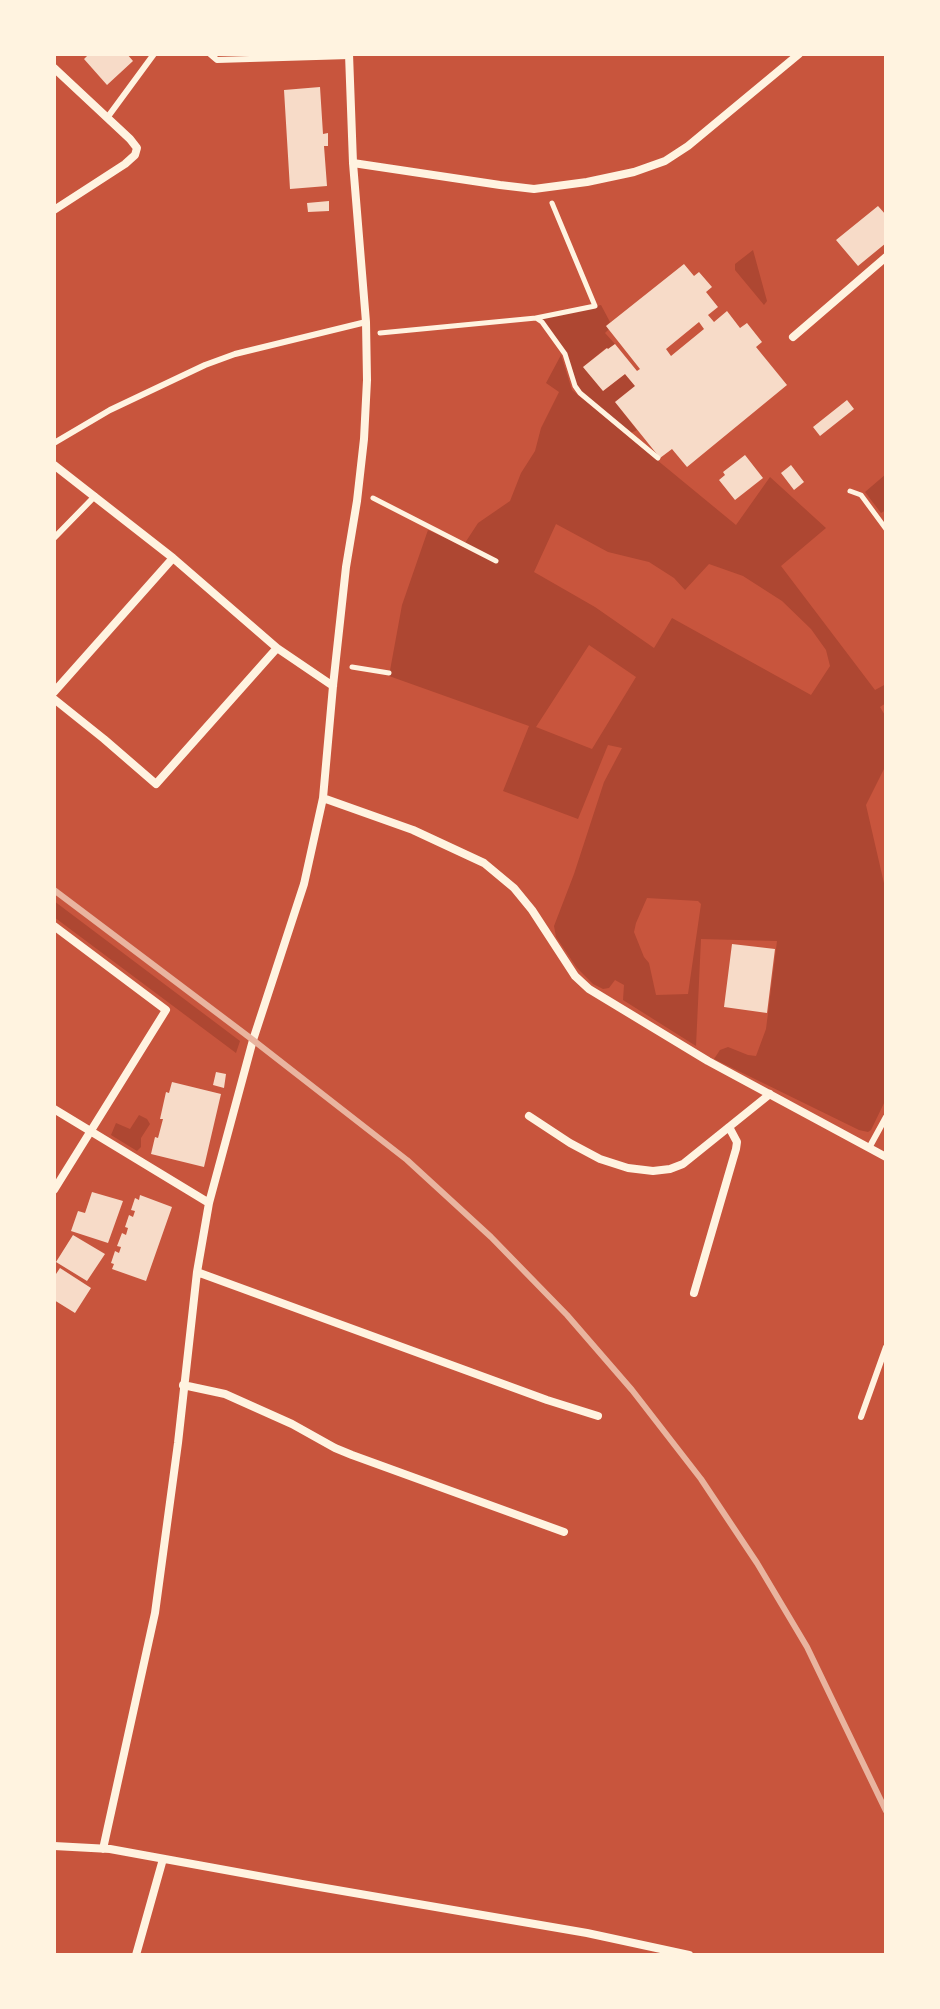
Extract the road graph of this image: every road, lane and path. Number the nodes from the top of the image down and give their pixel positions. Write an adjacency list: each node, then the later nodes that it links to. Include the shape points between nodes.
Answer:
1 (154, 54): 6 (lane)
2 (210, 54): 4 (lane, via 217,60)
3 (799, 54): 8 (street, via 665,161 634,172)
4 (349, 55): 7 (street)
5 (54, 68): 6 (street)
6 (107, 118): 9 (street, via 137,148 135,155)
7 (353, 163): 8 (street); 12 (street)
8 (545, 187): 11 (path, via 595,306)
9 (54, 210)
10 (886, 257): 14 (street)
11 (536, 318): 13 (path); 16 (path, via 565,354 580,393)
12 (366, 322): 13 (street); 15 (lane, via 205,365)
13 (366, 334): 18 (street)
14 (793, 337)
15 (54, 443)
16 (658, 458)
17 (54, 465): 20 (street)
18 (358, 490): 24 (path); 26 (street)
19 (850, 491): 21 (path, via 861,495)
20 (95, 496): 22 (lane); 23 (street)
21 (886, 529)
22 (54, 538)
23 (173, 558): 25 (street); 29 (street)
24 (496, 561)
25 (277, 648): 28 (street); 30 (street, via 156,784)
26 (335, 664): 27 (path); 28 (street)
27 (389, 673)
28 (333, 686): 31 (street)
29 (54, 692)
30 (54, 699)
31 (323, 798): 33 (street, via 413,830 484,863 514,888 589,989); 42 (street, via 304,884 253,1040)
32 (54, 926): 38 (street, via 166,1010)
33 (770, 1094): 37 (street); 39 (street)
34 (54, 1109): 38 (street)
35 (529, 1116): 37 (street, via 600,1159 653,1171 683,1164)
36 (886, 1117): 39 (lane)
37 (729, 1127): 44 (street, via 736,1149)
38 (90, 1131): 41 (street); 42 (street)
39 (869, 1148): 40 (street)
40 (886, 1157)
41 (54, 1190)
42 (209, 1203): 43 (street)
43 (197, 1272): 46 (street); 47 (street)
44 (694, 1293)
45 (886, 1347): 48 (lane)
46 (183, 1385): 49 (street, via 245,1401 343,1452); 51 (street, via 155,1613)
47 (598, 1416)
48 (861, 1417)
49 (564, 1532)
50 (54, 1846): 51 (street)
51 (103, 1849): 52 (street)
52 (163, 1859): 53 (street); 54 (street)
53 (136, 1955)
54 (689, 1955)

